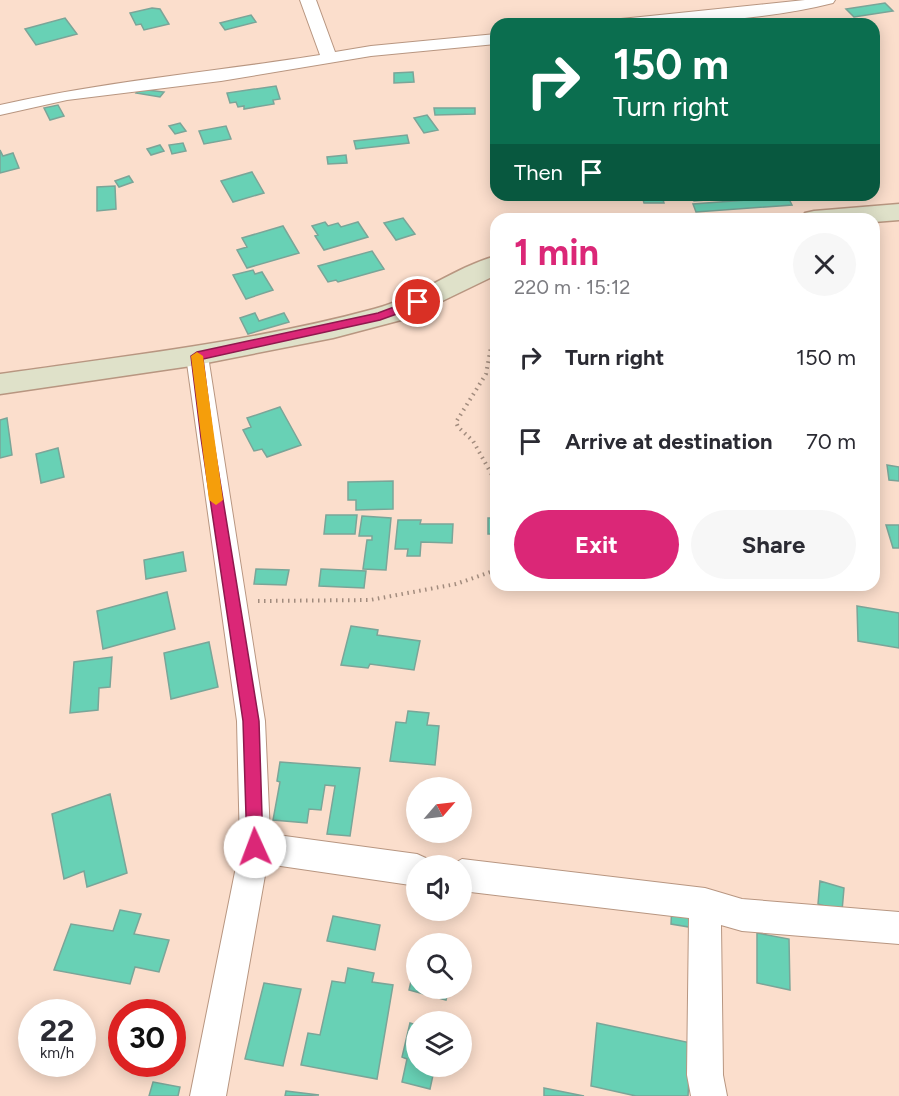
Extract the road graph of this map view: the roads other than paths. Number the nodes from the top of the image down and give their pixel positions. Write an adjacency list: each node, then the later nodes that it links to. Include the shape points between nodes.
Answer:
1 (308, 0): 6 (street)
2 (827, 0): 4 (street)
3 (648, 5): 4 (street)
4 (672, 18)
5 (490, 40): 6 (street)
6 (329, 57): 7 (street, via 221,76 67,95)
7 (0, 110)
8 (899, 212): 9 (street)
9 (880, 214)
10 (490, 269): 11 (street, via 398,311)
11 (197, 356): 12 (street); 13 (street, via 251,721)
12 (0, 384)
13 (255, 847): 14 (street); 18 (street)
14 (406, 868)
15 (472, 876): 16 (street)
16 (705, 904): 17 (street, via 742,915); 19 (street, via 705,1075)
17 (899, 928)
18 (208, 1096)
19 (709, 1096)

